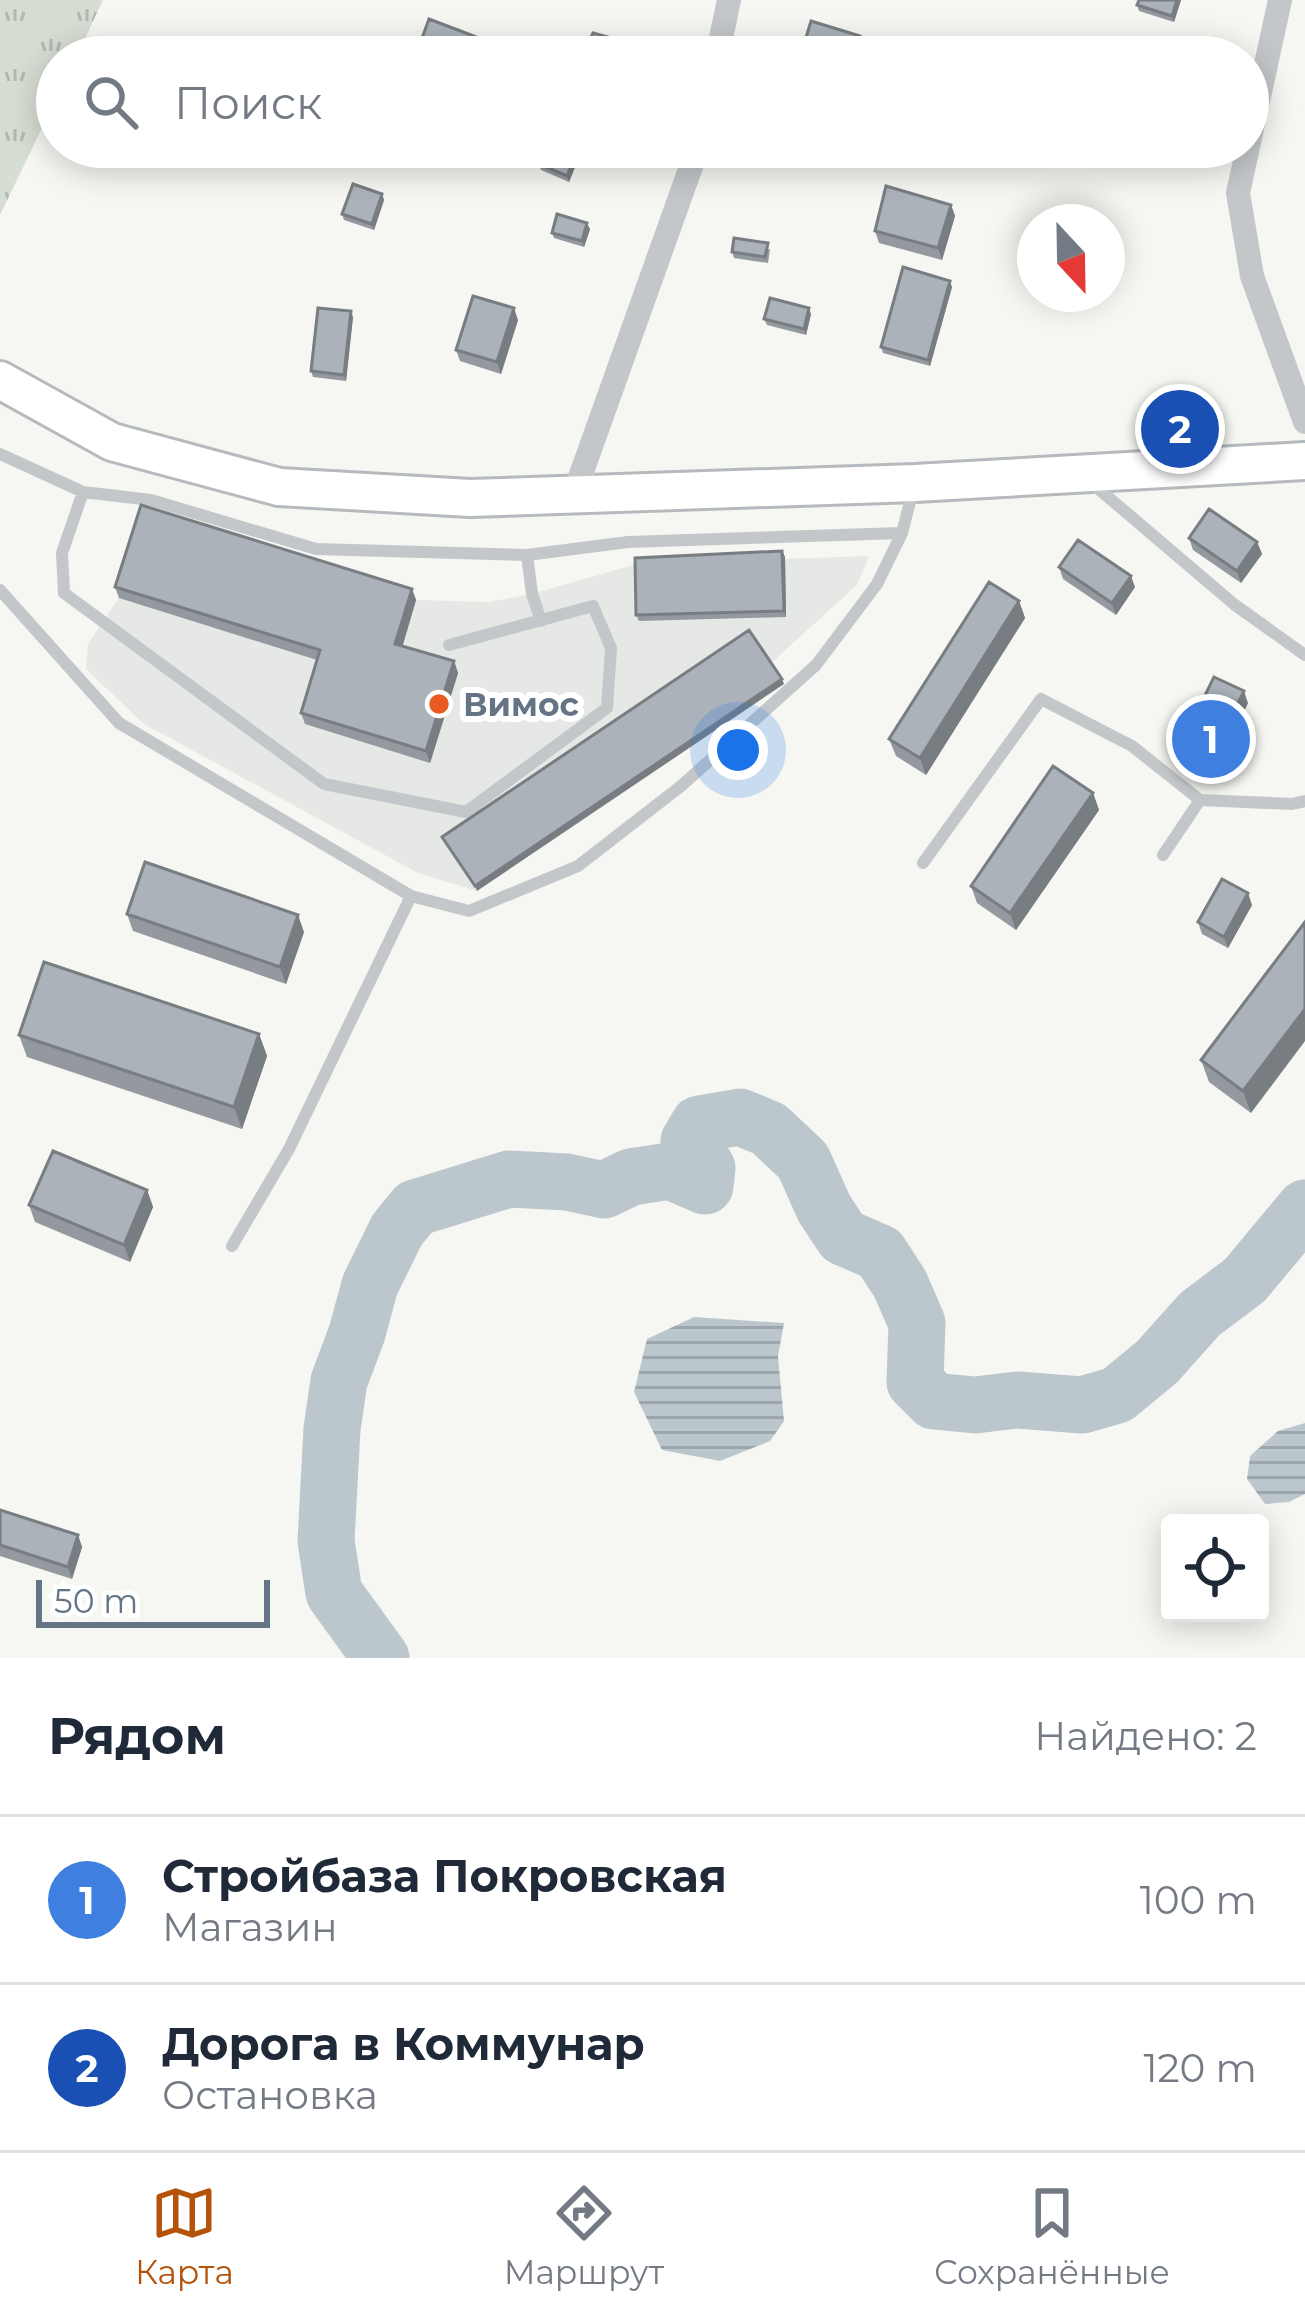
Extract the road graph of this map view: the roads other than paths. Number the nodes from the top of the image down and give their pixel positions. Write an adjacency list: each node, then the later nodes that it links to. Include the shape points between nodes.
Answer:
1 (729, 0): 3 (street)
2 (1280, 0): 4 (street)
3 (721, 36)
4 (1269, 51)
5 (690, 168): 14 (street)
6 (1244, 168): 8 (street, via 1238,194 1252,276)
7 (0, 380): 14 (main road, via 112,442 279,488 470,498)
8 (1305, 422)
9 (0, 454): 13 (lane)
10 (1305, 461): 11 (main road)
11 (1078, 472): 12 (main road); 20 (lane)
12 (914, 483): 14 (main road); 15 (lane)
13 (82, 492): 16 (lane, via 152,500 316,549); 18 (lane, via 62,554 64,593 324,784 466,812 607,708 611,648 593,606)
14 (574, 494)
15 (902, 533): 16 (lane, via 628,542); 25 (lane, via 877,584 816,665 578,866 469,911)
16 (526, 555): 18 (lane)
17 (0, 593): 25 (lane, via 119,723)
18 (541, 621): 19 (lane)
19 (449, 645)
20 (1305, 655)
21 (1200, 800): 22 (lane); 23 (lane); 24 (lane, via 1132,746 1042,699)
22 (1305, 801)
23 (1163, 855)
24 (923, 863)
25 (411, 896): 26 (lane, via 289,1149)
26 (232, 1246)

